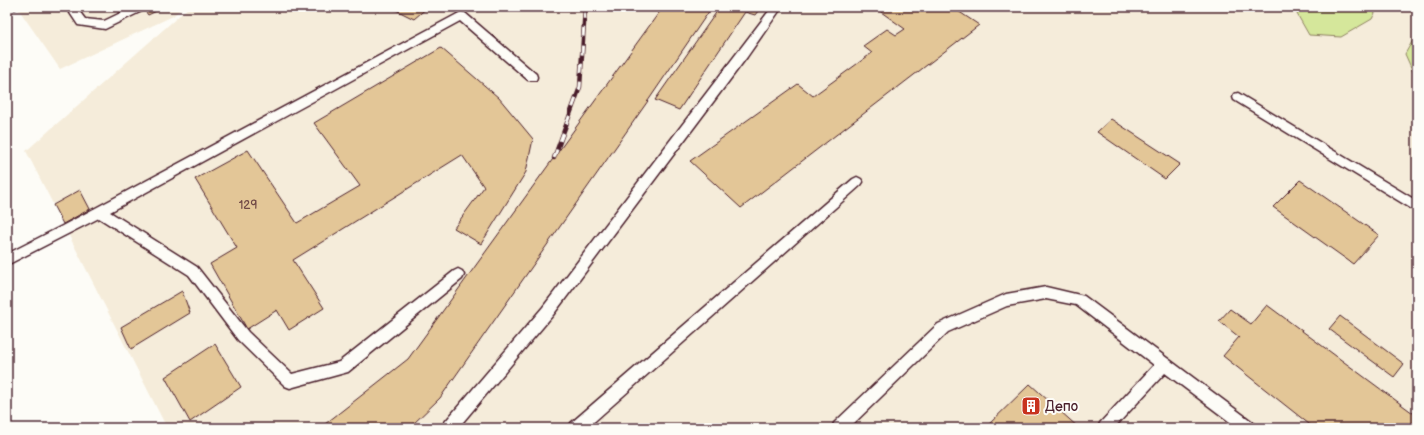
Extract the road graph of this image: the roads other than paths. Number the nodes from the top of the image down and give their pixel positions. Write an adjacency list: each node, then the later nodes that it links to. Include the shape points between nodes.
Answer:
1 (71, 7): 2 (lane, via 82,22 105,25)
2 (142, 7)
3 (777, 7): 12 (lane, via 548,311)
4 (532, 77): 8 (lane, via 460,16)
5 (1238, 97): 7 (lane)
6 (857, 182): 13 (lane)
7 (1417, 208)
8 (100, 212): 9 (lane); 10 (lane, via 193,271 243,336 290,381 343,367)
9 (7, 260)
10 (458, 275)
11 (1164, 364): 14 (lane, via 1079,300 1046,293 1006,300 943,328); 15 (lane); 16 (lane)
12 (449, 428)
13 (576, 428)
14 (839, 428)
15 (1105, 428)
16 (1249, 428)

